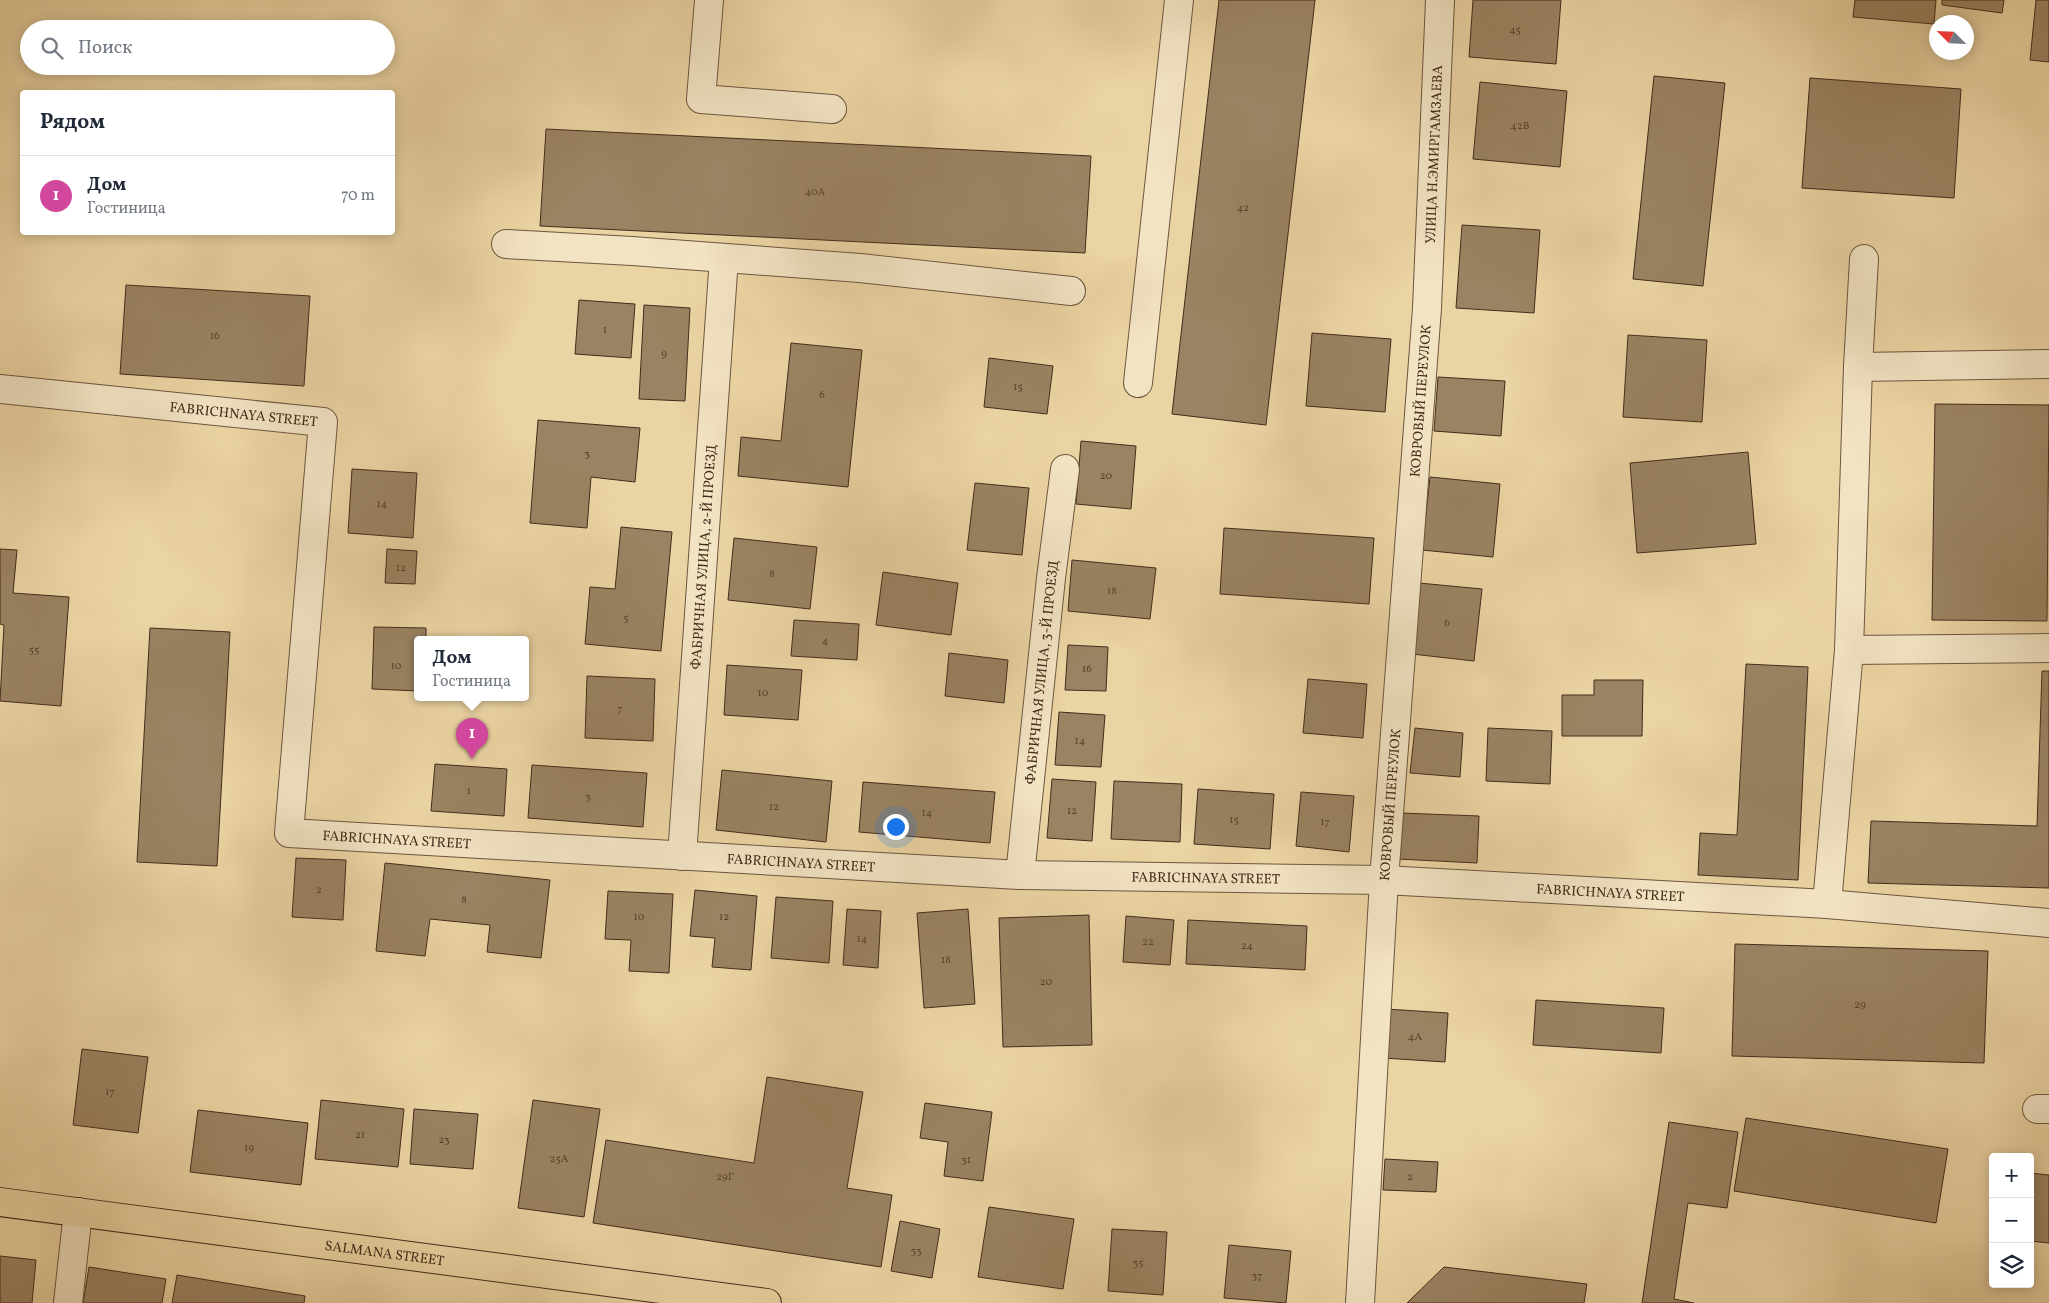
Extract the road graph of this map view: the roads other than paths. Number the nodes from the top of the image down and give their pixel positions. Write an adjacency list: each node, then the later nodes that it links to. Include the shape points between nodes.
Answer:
1 (709, 0): 4 (street, via 701,98)
2 (1179, 0): 12 (street)
3 (1440, 0): 9 (street, УЛИЦА Н.ЭМИРГАМЗАЕВА)
4 (832, 109)
5 (506, 244): 6 (street)
6 (724, 258): 8 (street, via 860,268); 17 (street, ФАБРИЧНАЯ УЛИЦА, 2-Й ПРОЕЗД)
7 (1864, 259): 11 (street)
8 (1071, 291)
9 (1427, 308): 19 (street, КОВРОВЫЙ ПЕРЕУЛОК)
10 (2049, 364): 11 (street)
11 (1858, 367): 16 (street)
12 (1138, 383)
13 (0, 389): 17 (street, FABRICHNAYA STREET, via 322,422 289,833)
14 (1064, 469): 18 (street, ФАБРИЧНАЯ УЛИЦА, 3-Й ПРОЕЗД)
15 (2049, 648): 16 (street)
16 (1849, 650): 20 (street)
17 (682, 856): 18 (street, FABRICHNAYA STREET)
18 (1020, 875): 19 (street, FABRICHNAYA STREET)
19 (1384, 880): 20 (street, FABRICHNAYA STREET); 26 (street, КОВРОВЫЙ ПЕРЕУЛОК)
20 (1827, 904): 21 (street, FABRICHNAYA STREET)
21 (2049, 923)
22 (0, 1202): 23 (main road, SALMANA STREET)
23 (78, 1212): 24 (street); 25 (main road, SALMANA STREET)
24 (68, 1303)
25 (767, 1303)
26 (1360, 1303)

